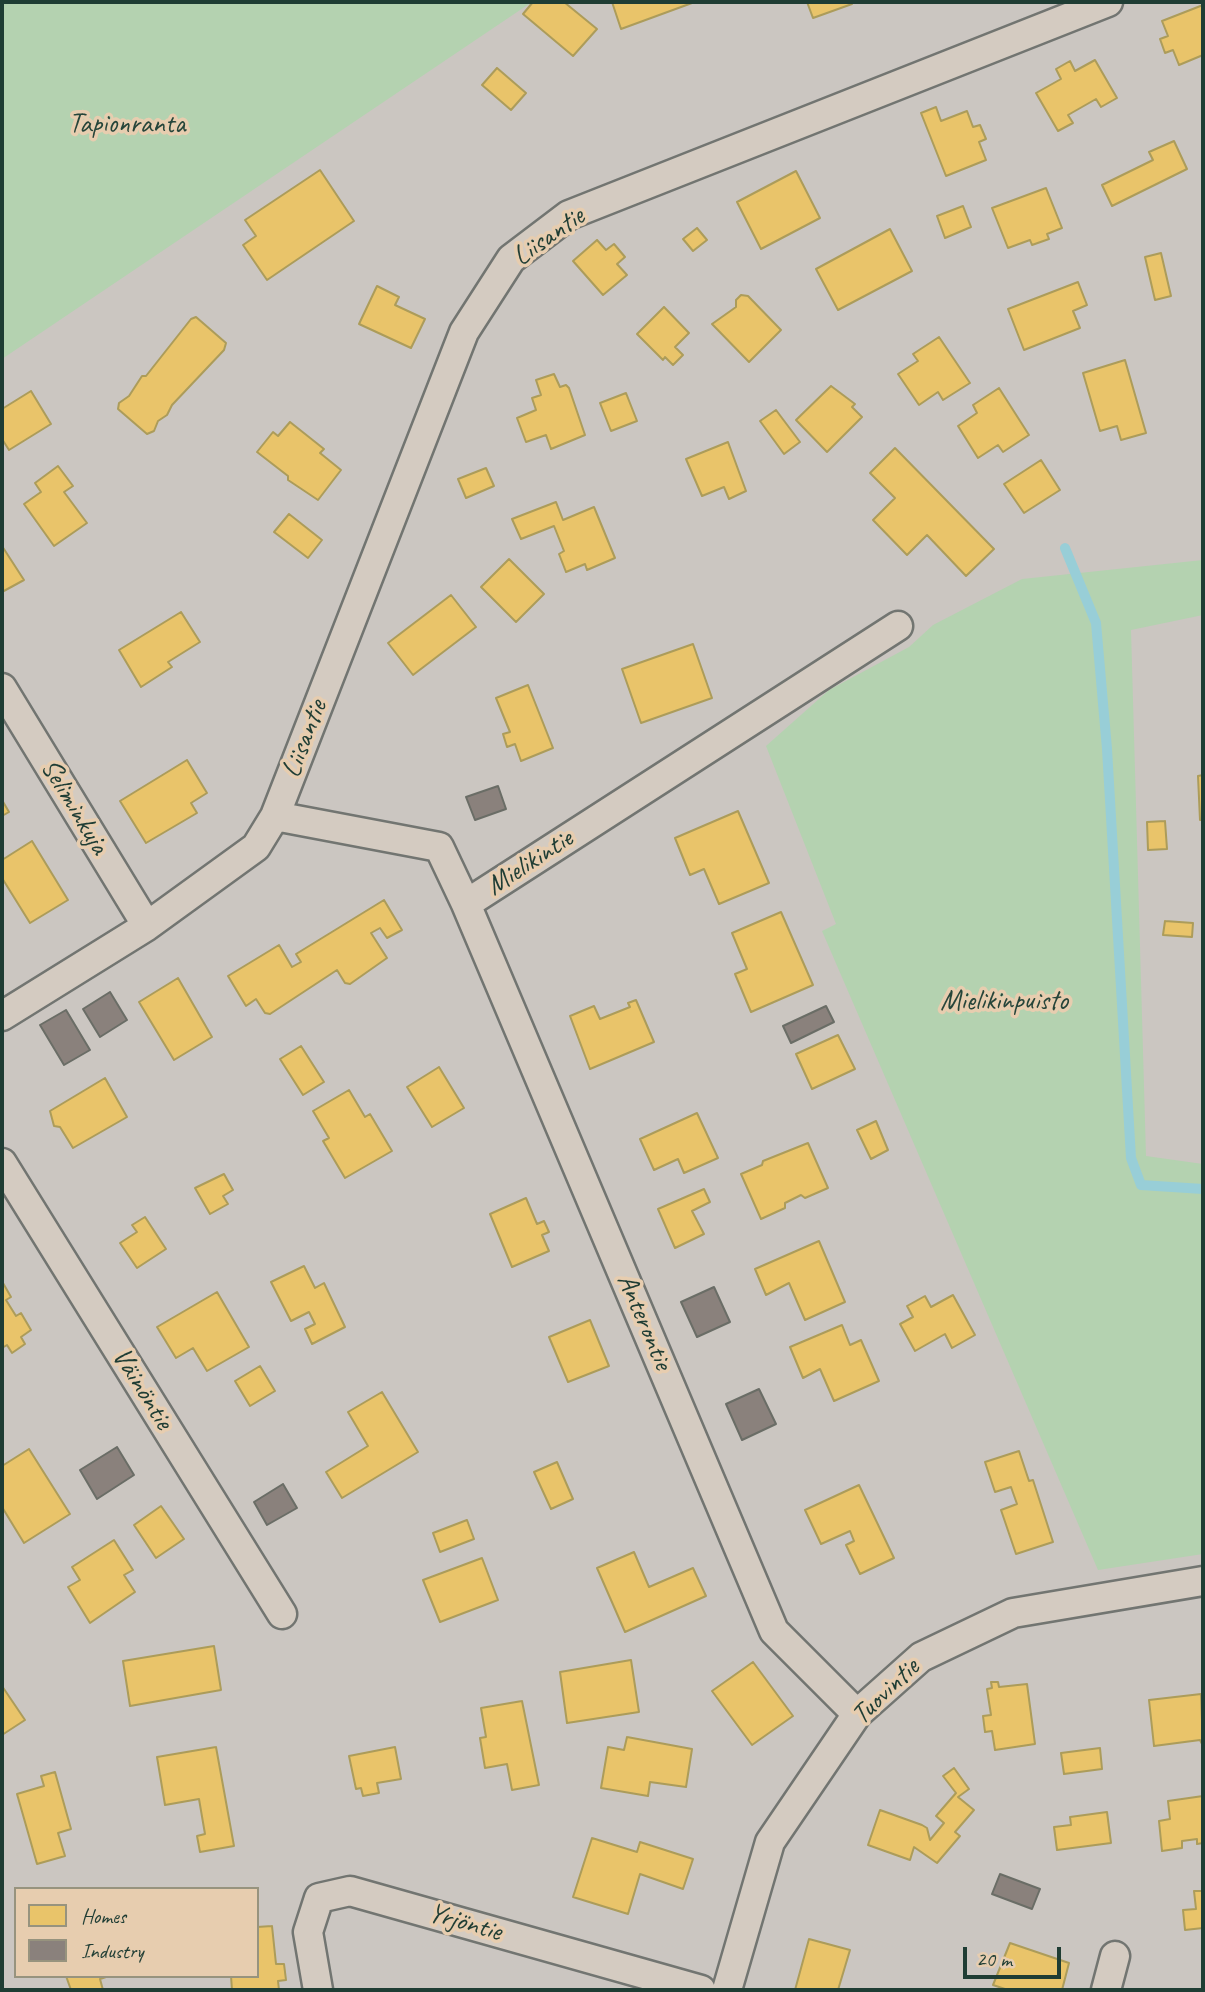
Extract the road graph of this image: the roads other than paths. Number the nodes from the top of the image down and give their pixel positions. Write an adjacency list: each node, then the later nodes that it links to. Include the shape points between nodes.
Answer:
1 (1108, 2): 4 (street, Liisantie, via 569,215 511,259 464,332)
2 (898, 626): 5 (street, Mielikintie)
3 (4, 698): 6 (street, Seliminkuja)
4 (275, 816): 5 (street, Mielikintie, via 439,847); 6 (street, via 256,847)
5 (466, 904): 11 (street, Anterontie, via 774,1631)
6 (147, 926): 7 (street)
7 (2, 1016)
8 (2, 1163): 10 (street, Väinöntie)
9 (1203, 1581): 11 (street, Tuovintie, via 1013,1613 921,1657)
10 (282, 1614)
11 (857, 1714): 15 (street, Tuovintie, via 771,1842)
12 (1115, 1956): 16 (street)
13 (318, 1990): 14 (street, Yrjöntie, via 308,1932 319,1898 350,1891)
14 (701, 1990)
15 (727, 1990)
16 (1106, 1990)

